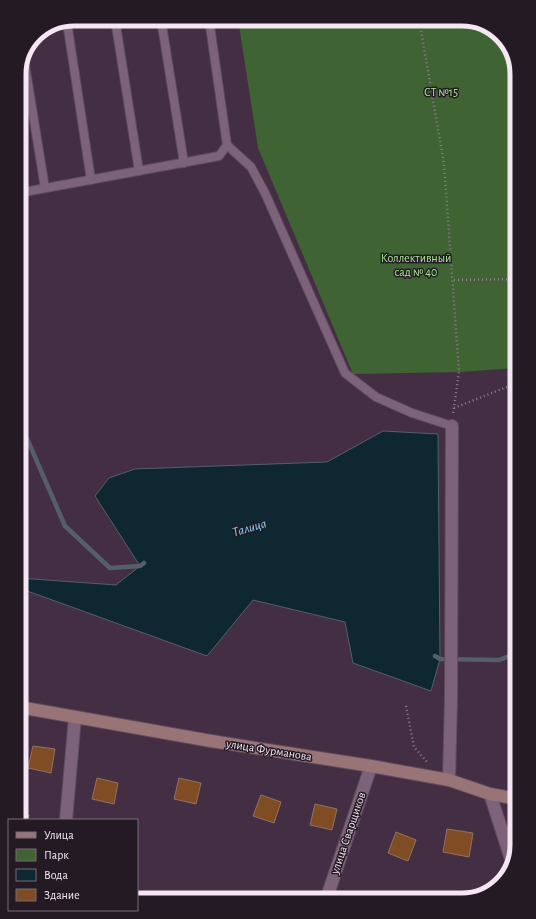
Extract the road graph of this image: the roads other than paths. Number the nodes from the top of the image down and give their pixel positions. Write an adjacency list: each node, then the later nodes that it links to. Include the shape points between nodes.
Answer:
1 (68, 26): 9 (lane)
2 (116, 26): 8 (lane)
3 (162, 26): 7 (lane)
4 (210, 26): 6 (lane)
5 (26, 71): 10 (lane)
6 (227, 145): 7 (lane, via 219,156); 12 (lane, via 251,167 265,193 345,373 376,397 412,413)
7 (184, 163): 8 (lane)
8 (139, 171): 9 (lane)
9 (91, 180): 10 (lane)
10 (45, 188): 11 (lane)
11 (26, 192)
12 (452, 426): 16 (street)
13 (26, 708): 14 (main road, улица Фурманова)
14 (74, 717): 15 (main road, улица Фурманова); 19 (street)
15 (371, 766): 16 (main road, улица Фурманова); 21 (street, улица Сварщиков)
16 (449, 780): 17 (main road, улица Фурманова)
17 (490, 794): 18 (main road, улица Фурманова); 20 (street)
18 (510, 798)
19 (66, 819)
20 (509, 853)
21 (328, 893)

